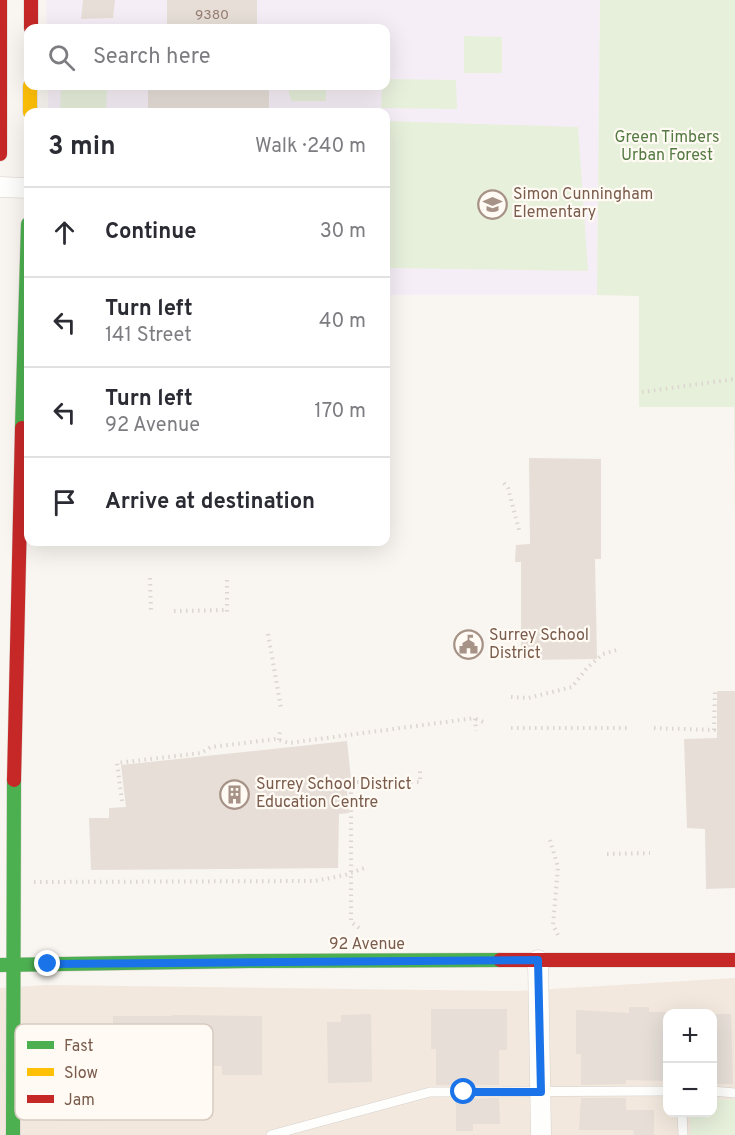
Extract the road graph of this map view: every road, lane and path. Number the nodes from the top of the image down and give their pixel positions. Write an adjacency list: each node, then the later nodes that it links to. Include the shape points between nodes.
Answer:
1 (0, 0): 6 (main road)
2 (31, 0): 3 (main road)
3 (30, 24)
4 (30, 90): 5 (main road)
5 (30, 108)
6 (0, 154)
7 (0, 188): 8 (street)
8 (24, 188)
9 (24, 369): 43 (main road)
10 (735, 379): 11 (path)
11 (642, 392)
12 (504, 483): 13 (path)
13 (520, 534)
14 (150, 578): 16 (path)
15 (227, 580): 17 (path, via 227,612)
16 (151, 611)
17 (174, 611)
18 (268, 634): 22 (path)
19 (617, 650): 21 (path, via 603,654 572,687 528,698)
20 (715, 687): 27 (path, via 714,730)
21 (511, 697)
22 (281, 708)
23 (475, 718): 24 (path); 29 (path); 30 (path, via 290,743)
24 (486, 723)
25 (511, 728): 26 (path)
26 (630, 728)
27 (654, 728)
28 (280, 731): 30 (path)
29 (476, 731)
30 (279, 740): 32 (path, via 117,763)
31 (420, 771): 37 (path, via 420,782 351,782)
32 (122, 801)
33 (550, 840): 40 (path, via 558,867 553,925)
34 (650, 853): 35 (path)
35 (607, 854)
36 (365, 868): 37 (path)
37 (350, 874): 38 (path, via 315,881); 39 (path, via 351,922)
38 (34, 882)
39 (359, 928)
40 (561, 941)
41 (538, 960): 42 (main road, 92 Avenue); 43 (main road, 92 Avenue); 46 (street)
42 (735, 960)
43 (6, 965): 49 (main road)
44 (663, 1091): 46 (lane)
45 (717, 1091): 47 (lane)
46 (541, 1092): 50 (lane, via 430,1092); 51 (street)
47 (735, 1093)
48 (682, 1117): 52 (lane)
49 (13, 1135)
50 (271, 1135)
51 (541, 1135)
52 (683, 1135)

